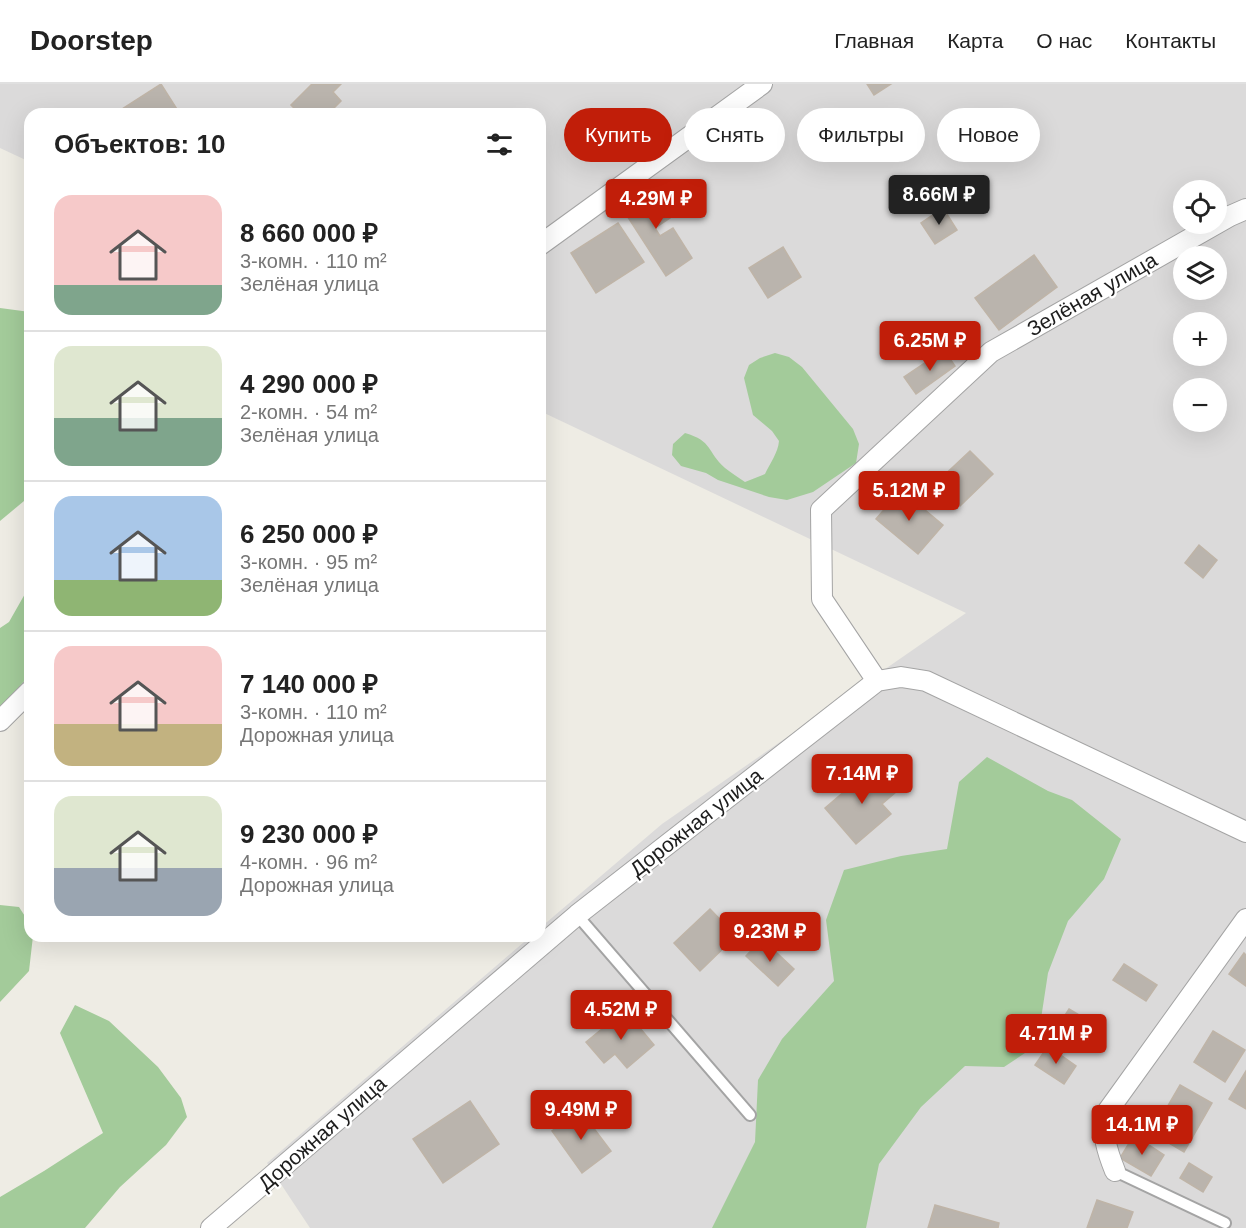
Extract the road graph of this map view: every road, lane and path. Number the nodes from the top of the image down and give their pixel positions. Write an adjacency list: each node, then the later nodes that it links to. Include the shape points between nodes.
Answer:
1 (762, 84): 3 (street)
2 (1246, 209): 4 (street, Зелёная улица, via 991,352 821,510 822,599)
3 (546, 241)
4 (877, 681): 7 (street, via 900,677 926,681); 8 (street, Дорожная улица)
5 (24, 697): 6 (street)
6 (0, 721)
7 (1246, 832)
8 (577, 915): 11 (street, Дорожная улица); 12 (lane)
9 (1246, 919): 13 (street, via 1107,1112 1105,1140)
10 (545, 942): 15 (street, Дорожная улица)
11 (546, 942)
12 (750, 1115)
13 (1115, 1170): 14 (lane)
14 (1225, 1223)
15 (211, 1228)

